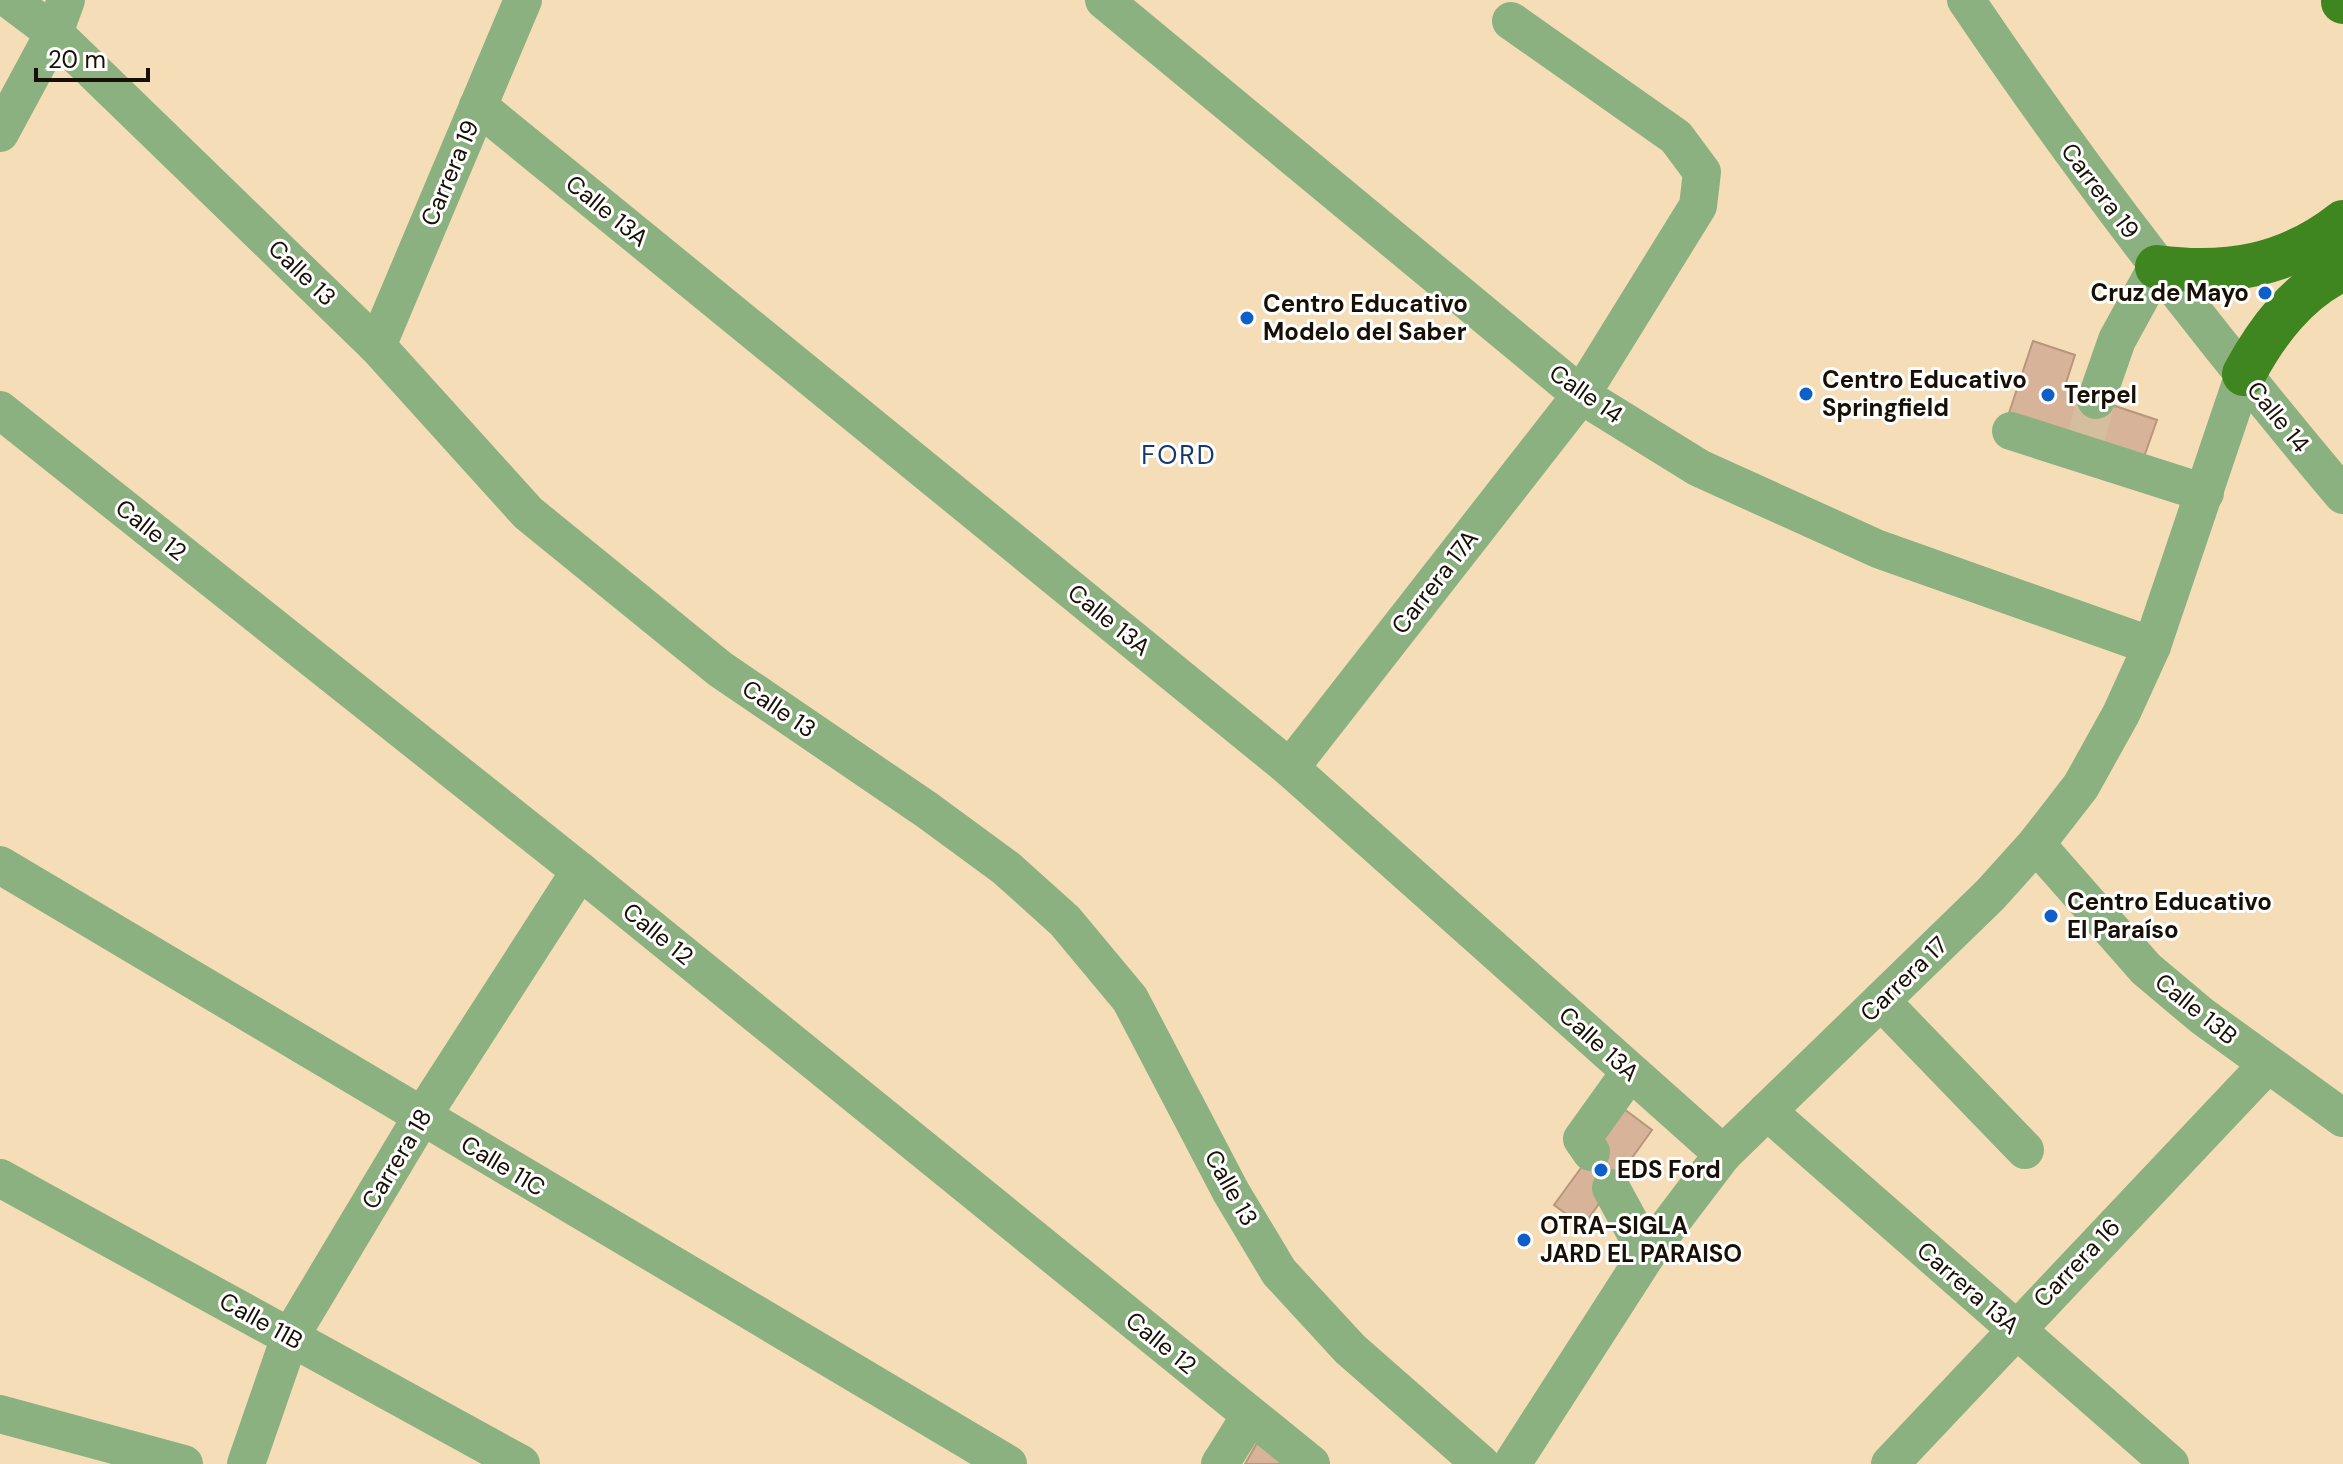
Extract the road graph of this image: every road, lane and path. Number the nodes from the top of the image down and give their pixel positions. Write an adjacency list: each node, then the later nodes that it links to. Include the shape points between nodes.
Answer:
1 (10, 0): 5 (street, Calle 13)
2 (523, 0): 7 (street, Carrera 19)
3 (1104, 0): 14 (street, Calle 14)
4 (1966, 0): 10 (street, Carrera 19, via 2054,130)
5 (60, 17): 8 (street); 12 (street, Calle 13)
6 (1511, 21): 14 (street, Carrera 17A, via 1676,137 1702,172 1698,206)
7 (478, 106): 12 (street, Carrera 19); 23 (street, Calle 13A)
8 (0, 133)
9 (2343, 222): 10 (main road, via 2282,259 2241,270 2199,273)
10 (2157, 267): 13 (street, Carrera 19); 15 (street, via 2117,340)
11 (2343, 269): 13 (main road, via 2281,316)
12 (377, 346): 49 (street, Calle 13, via 528,513 720,669 927,810 1006,868 1065,921 1130,999 1279,1272 1350,1349)
13 (2244, 374): 17 (street, Calle 14); 19 (street, Carrera 17)
14 (1581, 395): 22 (street, Calle 14, via 1699,468 1878,549); 23 (street, Carrera 17A)
15 (2096, 400)
16 (0, 410): 26 (street, Calle 12)
17 (2281, 422): 19 (street); 21 (street, Calle 14)
18 (2011, 431): 20 (street, via 2084,446)
19 (2219, 450): 20 (street, Carrera 17)
20 (2205, 493): 22 (street, Carrera 17)
21 (2343, 495)
22 (2152, 646): 24 (street, Carrera 17, via 2081,786)
23 (1290, 768): 29 (street, Calle 13A)
24 (2036, 844): 27 (street, Carrera 17); 28 (street, Calle 13B, via 2146,969)
25 (0, 865): 31 (street, Calle 11C)
26 (580, 871): 31 (street, Carrera 18); 42 (street, Calle 12)
27 (1881, 1001): 30 (street, Carrera 17); 33 (street)
28 (2267, 1065): 32 (street, Calle 13B); 39 (street, Carrera 16)
29 (1630, 1072): 34 (street, via 1582,1139); 35 (street, Calle 13A)
30 (1767, 1111): 35 (street, Carrera 17); 39 (street, Carrera 13A)
31 (421, 1118): 40 (street, Carrera 18); 46 (street, Calle 11C)
32 (2343, 1118)
33 (2025, 1150)
34 (1591, 1152)
35 (1723, 1154): 38 (street, Carrera 17)
36 (0, 1178): 40 (street, Calle 11B)
37 (1611, 1188): 38 (street)
38 (1647, 1254): 50 (street, Carrera 17)
39 (2015, 1329): 51 (street, Carrera 16); 52 (street, Carrera 13A)
40 (290, 1337): 44 (street, Carrera 18); 45 (street, Calle 11B)
41 (0, 1414): 43 (street)
42 (1250, 1416): 47 (street); 48 (street, Calle 12)
43 (184, 1464)
44 (246, 1464)
45 (521, 1464)
46 (1008, 1464)
47 (1220, 1464)
48 (1311, 1464)
49 (1481, 1464)
50 (1512, 1464)
51 (1890, 1464)
52 (2170, 1464)

